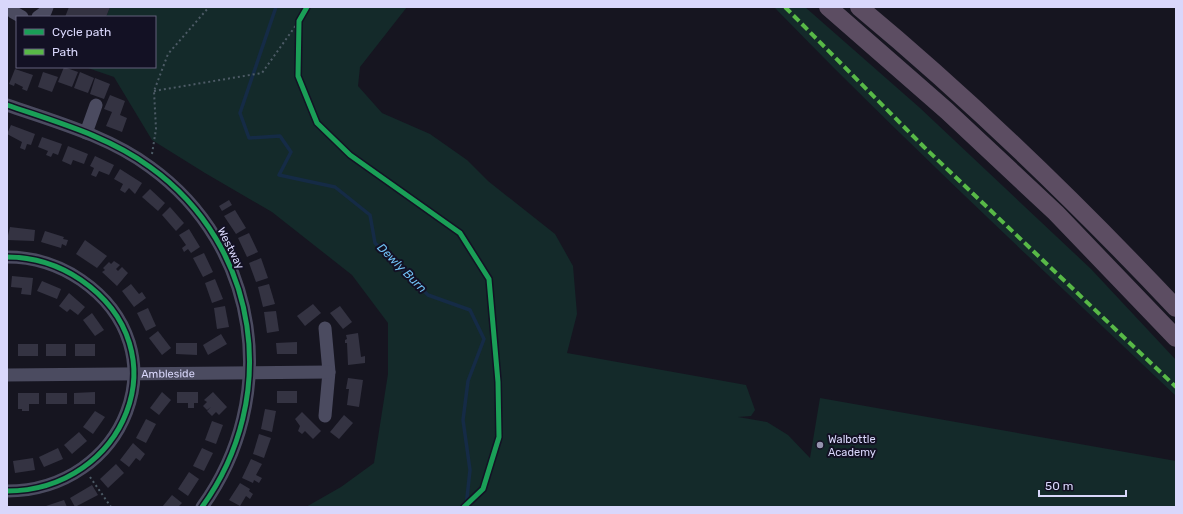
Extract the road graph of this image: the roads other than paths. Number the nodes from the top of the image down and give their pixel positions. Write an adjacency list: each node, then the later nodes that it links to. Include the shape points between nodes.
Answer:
1 (9, 7): 5 (street)
2 (47, 7): 6 (street)
3 (828, 7): 13 (highway, via 948,112 1056,213)
4 (859, 7): 11 (highway, via 1064,193)
5 (20, 16)
6 (39, 16)
7 (7, 105): 9 (street, Westway)
8 (96, 105): 9 (street)
9 (86, 133): 15 (street, Westway, via 119,147 166,178 188,200 212,231 240,291 249,336)
10 (7, 257): 16 (street, via 28,258 59,267 100,295 120,320 128,335)
11 (1176, 308)
12 (325, 328): 14 (street)
13 (1176, 338)
14 (330, 372): 15 (street, Ambleside); 18 (street)
15 (249, 373): 16 (street, Ambleside); 20 (street, Westway, via 245,412 236,445 226,469)
16 (133, 374): 17 (street, Ambleside); 19 (street, via 128,412 111,441 84,468 43,487)
17 (7, 375)
18 (325, 416)
19 (7, 492)
20 (202, 507)

